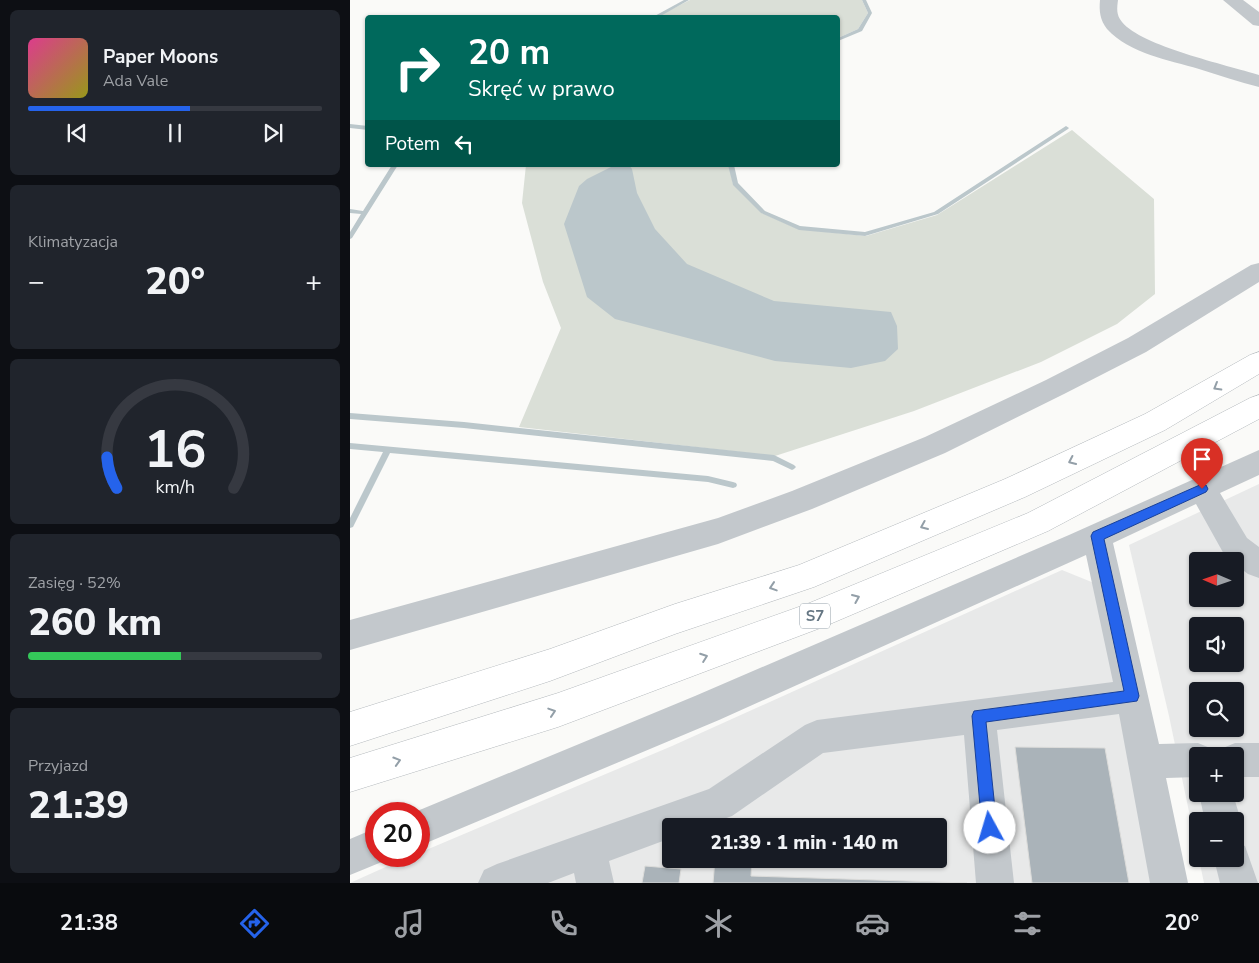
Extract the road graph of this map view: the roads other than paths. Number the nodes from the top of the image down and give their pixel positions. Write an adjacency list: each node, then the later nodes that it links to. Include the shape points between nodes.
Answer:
1 (1109, 0): 4 (street, via 1108,17 1136,41)
2 (1232, 0): 3 (street)
3 (1259, 22)
4 (1259, 81)
5 (1259, 271): 12 (street, via 1137,345 1055,387 934,445 802,500 718,531)
6 (1259, 362): 15 (highway, one-way to 15, via 1155,422 1015,488 803,577 674,619 550,665)
7 (1259, 406): 20 (highway, S7, one-way to 7, via 558,710 812,617 1038,522)
8 (1259, 462): 9 (street)
9 (1202, 489): 10 (street); 11 (street, via 1236,547)
10 (1097, 536): 13 (street); 21 (street, via 707,708)
11 (1259, 564)
12 (350, 635)
13 (1132, 696): 14 (street); 19 (street)
14 (979, 716): 24 (street, via 817,737 719,802); 27 (street)
15 (350, 729)
16 (1189, 760): 19 (street)
17 (1244, 760): 18 (street)
18 (1259, 760)
19 (1144, 762): 28 (street)
20 (350, 775)
21 (430, 823)
22 (365, 851): 23 (street)
23 (350, 857)
24 (592, 867): 26 (street)
25 (1234, 867): 29 (street)
26 (497, 883)
27 (995, 883)
28 (1169, 883)
29 (1238, 883)

